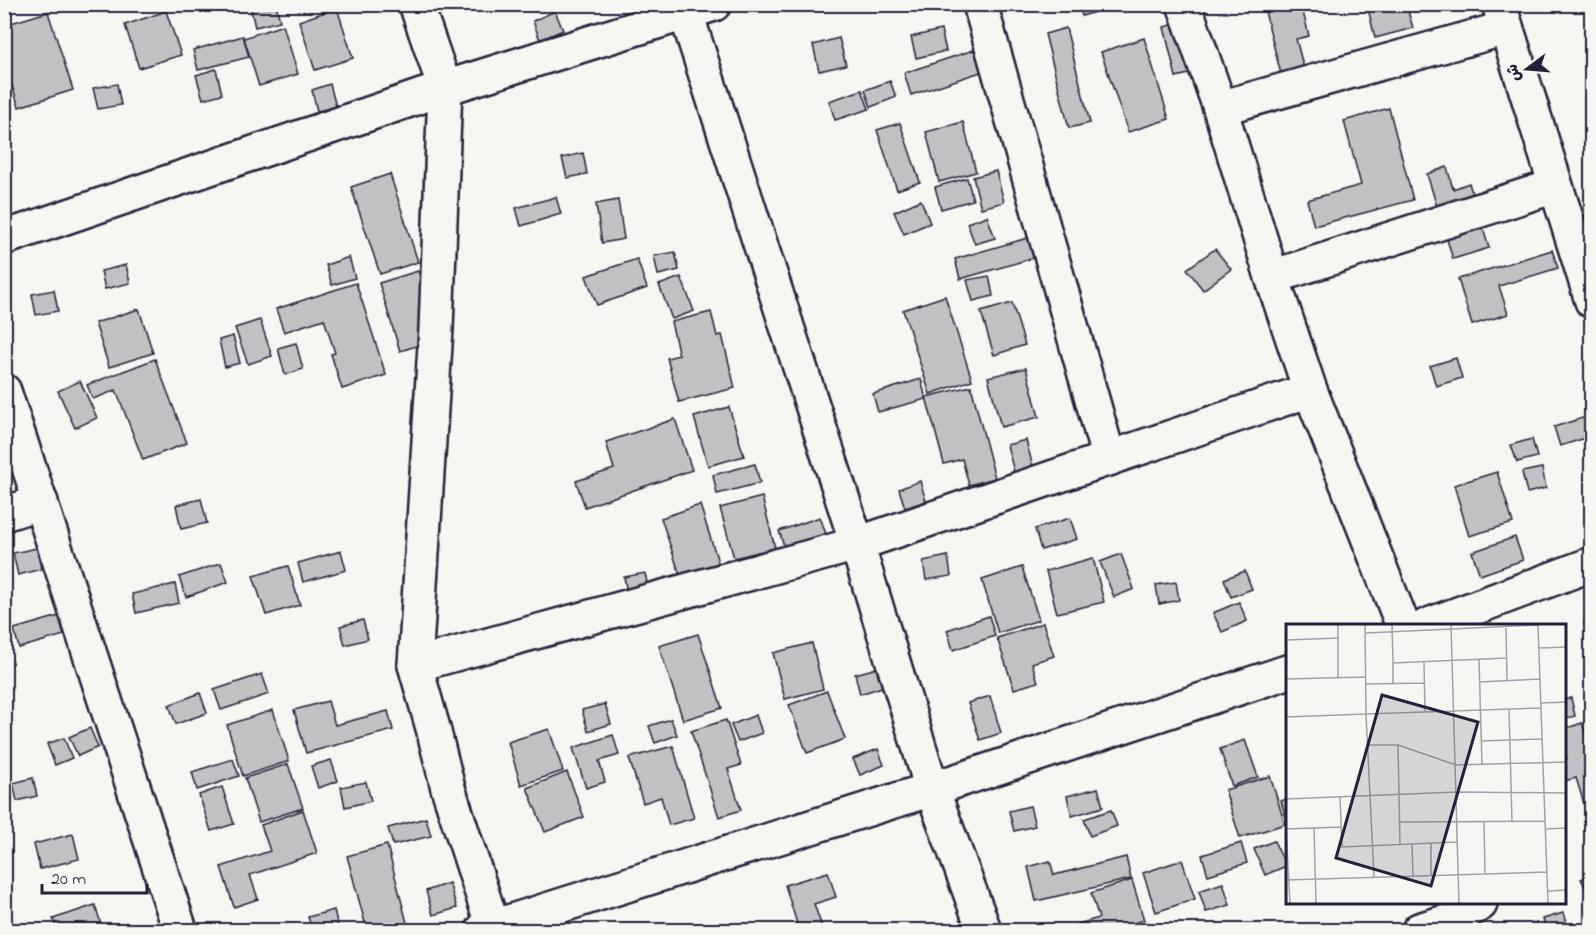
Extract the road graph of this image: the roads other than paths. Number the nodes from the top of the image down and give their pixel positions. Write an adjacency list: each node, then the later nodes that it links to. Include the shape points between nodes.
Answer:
1 (416, 4): 6 (street)
2 (980, 4): 14 (street)
3 (1184, 4): 7 (street)
4 (694, 7): 6 (street); 17 (street)
5 (1502, 16): 7 (street); 8 (street)
6 (445, 88): 9 (street); 21 (street, via 436,329)
7 (1220, 108): 10 (street)
8 (1555, 186): 10 (street); 11 (street)
9 (4, 238)
10 (1272, 277): 12 (street)
11 (1592, 301)
12 (1310, 390): 14 (street); 19 (street)
13 (4, 391): 15 (street)
14 (1109, 459): 17 (street)
15 (41, 502): 16 (street); 26 (street)
16 (4, 514)
17 (857, 544): 21 (street); 23 (street)
18 (1592, 564): 20 (street)
19 (1401, 624)
20 (1431, 624)
21 (415, 665): 25 (street)
22 (1286, 672): 23 (street)
23 (932, 789): 25 (street); 27 (street)
24 (1477, 905): 28 (street, via 1452,920)
25 (488, 929)
26 (180, 930)
27 (984, 930)
28 (1419, 930)

